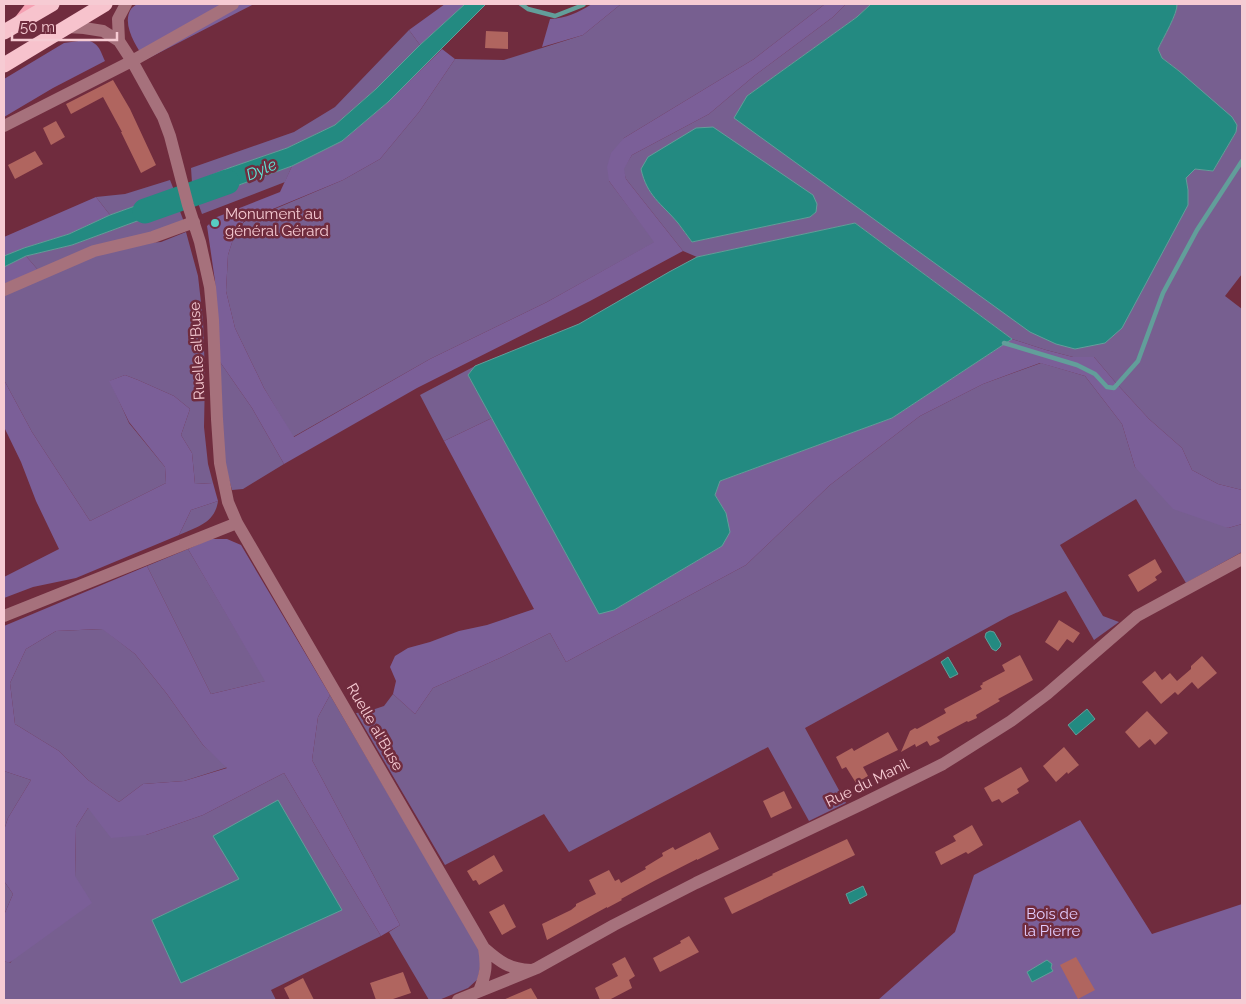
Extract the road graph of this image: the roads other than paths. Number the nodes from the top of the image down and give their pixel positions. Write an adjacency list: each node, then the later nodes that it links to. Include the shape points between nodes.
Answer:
1 (33, 4): 6 (main road)
2 (52, 4): 6 (highway)
3 (105, 4): 7 (highway)
4 (126, 4): 9 (street, via 118,19)
5 (233, 4): 10 (street)
6 (18, 24): 8 (highway)
7 (67, 27): 9 (street, via 103,31); 11 (highway)
8 (4, 32)
9 (119, 41): 10 (street, Ruelle al'Buse)
10 (132, 61): 12 (street); 13 (street, Ruelle al'Buse, via 163,117)
11 (4, 65)
12 (4, 126)
13 (194, 222): 14 (street, via 153,237 94,251); 15 (street, Ruelle al'Buse, via 206,264 212,312 220,463 228,502)
14 (4, 290)
15 (237, 523): 17 (street); 18 (street, Ruelle al'Buse)
16 (1242, 560): 19 (street, Rue du Manil, via 1137,616 1047,694 942,764 696,883)
17 (4, 616)
18 (484, 948): 19 (street, Ruelle al'Buse, via 505,964); 20 (street, Ruelle al'Buse, via 486,969)
19 (531, 970): 20 (street, Rue du Manil)
20 (479, 991): 21 (street, Rue du Manil)
21 (458, 1000)

